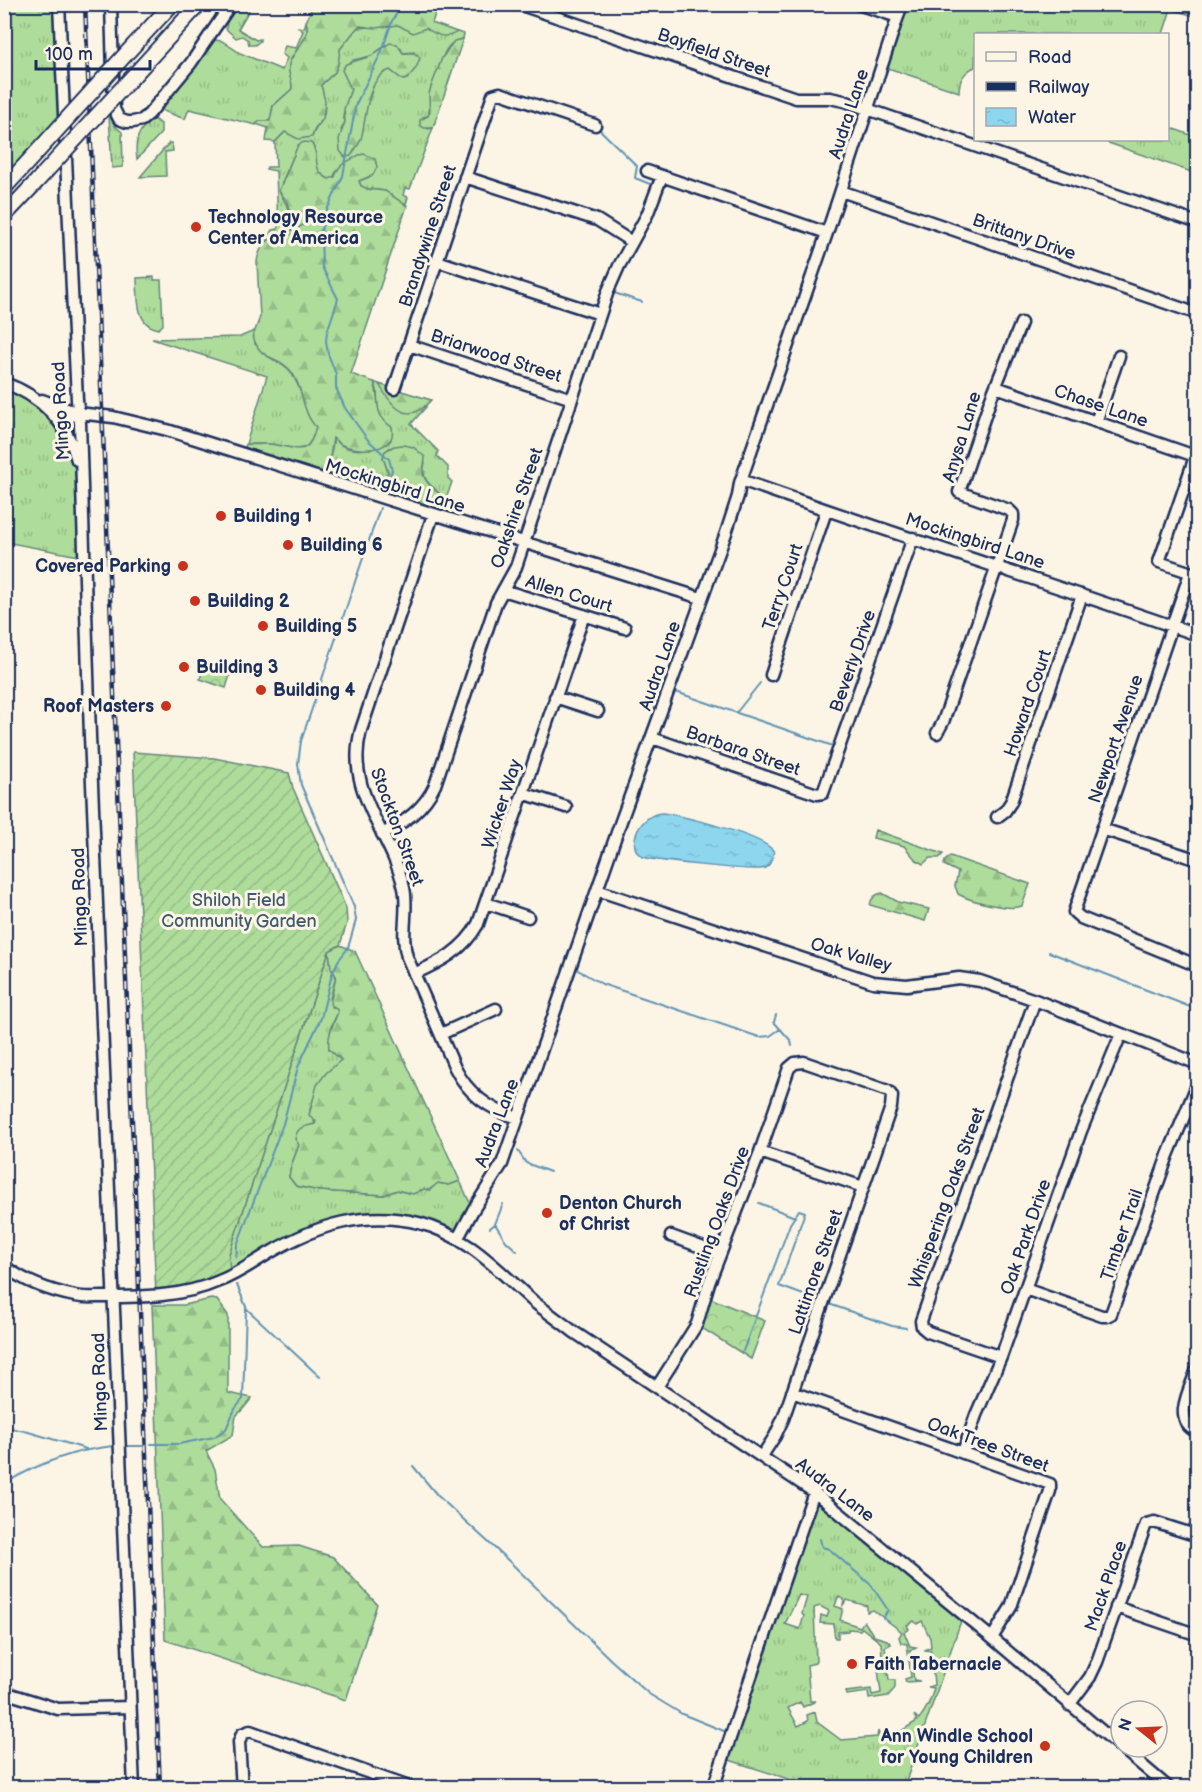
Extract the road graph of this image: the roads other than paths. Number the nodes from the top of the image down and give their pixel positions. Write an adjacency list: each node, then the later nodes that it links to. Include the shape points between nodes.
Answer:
1 (59, 4): 32 (street, Mingo Road)
2 (111, 4): 5 (street, via 114,109 119,118 131,123 142,120 153,110)
3 (172, 4): 15 (main road, bridge)
4 (199, 4): 17 (main road, bridge)
5 (231, 4)
6 (518, 4): 10 (street, Bayfield Street, via 791,97 834,99)
7 (858, 4): 9 (street)
8 (902, 4): 9 (street, Audra Lane)
9 (898, 18): 10 (street, Audra Lane)
10 (868, 110): 16 (street, Audra Lane); 18 (street, Bayfield Street)
11 (595, 125): 14 (street, Brandywine Street, via 495,94)
12 (647, 171): 13 (street)
13 (662, 176): 19 (street); 20 (street, Oakshire Street)
14 (465, 177): 20 (street, via 597,220); 21 (street, Brandywine Street)
15 (4, 188)
16 (841, 191): 19 (street, Audra Lane); 23 (street, Brittany Drive)
17 (4, 216)
18 (1197, 222)
19 (827, 233): 37 (street, Audra Lane)
20 (632, 242): 22 (street, Oakshire Street)
21 (437, 261): 22 (street); 25 (street, Brandywine Street)
22 (600, 314): 31 (street, Oakshire Street)
23 (1197, 314)
24 (1021, 323): 28 (street, Anysa Lane)
25 (409, 345): 29 (street, Brandywine Street); 31 (street, Briarwood Street)
26 (1119, 356): 34 (street)
27 (4, 383): 30 (street, Mockingbird Lane)
28 (996, 387): 34 (street, Chase Lane); 42 (street, Anysa Lane, via 958,492 1013,514)
29 (394, 389)
30 (32, 395): 32 (street, Mockingbird Lane); 33 (street)
31 (572, 399): 41 (street, Oakshire Street)
32 (78, 413): 33 (street); 36 (street, Mingo Road); 39 (street, Mockingbird Lane, via 167,430)
33 (59, 422): 36 (street, via 75,450)
34 (1096, 422): 35 (street, Chase Lane)
35 (1196, 452): 43 (street, via 1159,562)
36 (80, 478): 83 (street, Mingo Road)
37 (741, 480): 38 (street, Mockingbird Lane); 46 (street, Audra Lane)
38 (826, 511): 40 (street, Mockingbird Lane); 51 (street, Terry Court)
39 (434, 515): 41 (street, Mockingbird Lane); 61 (street, Stockton Street, via 358,745 361,786)
40 (913, 538): 42 (street, Mockingbird Lane); 57 (street, Beverly Drive)
41 (524, 543): 44 (street, Oakshire Street); 46 (street, Mockingbird Lane)
42 (998, 566): 45 (street, Mockingbird Lane); 54 (street, Anysa Lane)
43 (1193, 574): 48 (street, Newport Avenue)
44 (503, 590): 47 (street, Allen Court); 61 (street, Oakshire Street, via 433,788 409,819)
45 (1082, 595): 48 (street, Mockingbird Lane); 59 (street, Howard Court, via 1011,802)
46 (701, 598): 55 (street, Audra Lane)
47 (584, 615): 49 (street, Allen Court); 52 (street, Wicker Way)
48 (1172, 626): 50 (street, Mockingbird Lane); 60 (street, Newport Avenue)
49 (625, 628)
50 (1197, 635)
51 (771, 675)
52 (555, 697): 53 (street); 56 (street, Wicker Way)
53 (598, 711)
54 (937, 734)
55 (652, 738): 57 (street, Barbara Street); 63 (street, Audra Lane)
56 (523, 793): 58 (street); 64 (street, Wicker Way)
57 (823, 794)
58 (566, 807)
59 (997, 817)
60 (1102, 829): 62 (street); 66 (street, Newport Avenue, via 1075,906 1076,915)
61 (382, 834): 67 (street, Stockton Street, via 404,886 403,938)
62 (1197, 860)
63 (597, 890): 68 (street, Oak Valley, via 873,982 916,985 966,978); 75 (street, Audra Lane)
64 (486, 903): 65 (street); 67 (street, Wicker Way, via 464,945)
65 (528, 917)
66 (1197, 966)
67 (414, 974): 70 (street, Stockton Street)
68 (1035, 1000): 71 (street, Oak Valley); 84 (street, Whispering Oaks Street, via 921,1321 928,1332)
69 (496, 1009): 70 (street)
70 (441, 1034): 75 (street, Stockton Street, via 458,1074 472,1092 494,1109)
71 (1121, 1034): 72 (street, Oak Valley); 82 (street, Oak Park Drive, via 1081,1131)
72 (1197, 1064)
73 (1197, 1083): 82 (street, Timber Trail, via 1111,1314 1102,1316)
74 (892, 1096): 76 (street, Rustling Oaks Drive, via 885,1089 804,1062 795,1063 787,1071); 77 (street, Lattimore Street)
75 (518, 1118): 79 (street, Audra Lane, via 499,1170)
76 (760, 1152): 77 (street); 80 (street, Rustling Oaks Drive)
77 (863, 1187): 87 (street, Lattimore Street)
78 (671, 1236): 80 (street)
79 (458, 1238): 83 (street, via 405,1220 349,1220 302,1234 216,1283 175,1294); 86 (street, Audra Lane, via 557,1320)
80 (720, 1254): 86 (street, Rustling Oaks Drive, via 694,1330)
81 (4, 1266): 83 (street, via 47,1289 78,1296)
82 (1025, 1290): 84 (street, Oak Park Drive)
83 (113, 1297): 98 (street, Mingo Road)
84 (1001, 1357): 89 (street, Oak Park Drive)
85 (1197, 1367): 88 (street, via 1183,1408 1185,1422)
86 (657, 1386): 90 (street, Audra Lane)
87 (792, 1392): 89 (street, Oak Tree Street); 90 (street, Lattimore Street, via 778,1431)
88 (1197, 1432)
89 (963, 1452): 95 (street, Oak Tree Street, via 1047,1482 1051,1487 1012,1604)
90 (762, 1456): 91 (street, Audra Lane)
91 (814, 1492): 95 (street, Audra Lane); 102 (street)
92 (1197, 1536): 93 (street, Mack Place, via 1157,1522 1146,1524)
93 (1116, 1607): 94 (street); 97 (street, Mack Place, via 1095,1667)
94 (1197, 1635)
95 (992, 1638): 97 (street, Audra Lane)
96 (4, 1692): 98 (street, via 58,1709)
97 (1069, 1705): 103 (street, Audra Lane)
98 (130, 1707): 99 (street, Mingo Road)
99 (134, 1788)
100 (242, 1788): 101 (street, via 239,1742 242,1734 250,1731)
101 (412, 1788)
102 (713, 1788)
103 (1169, 1788)

